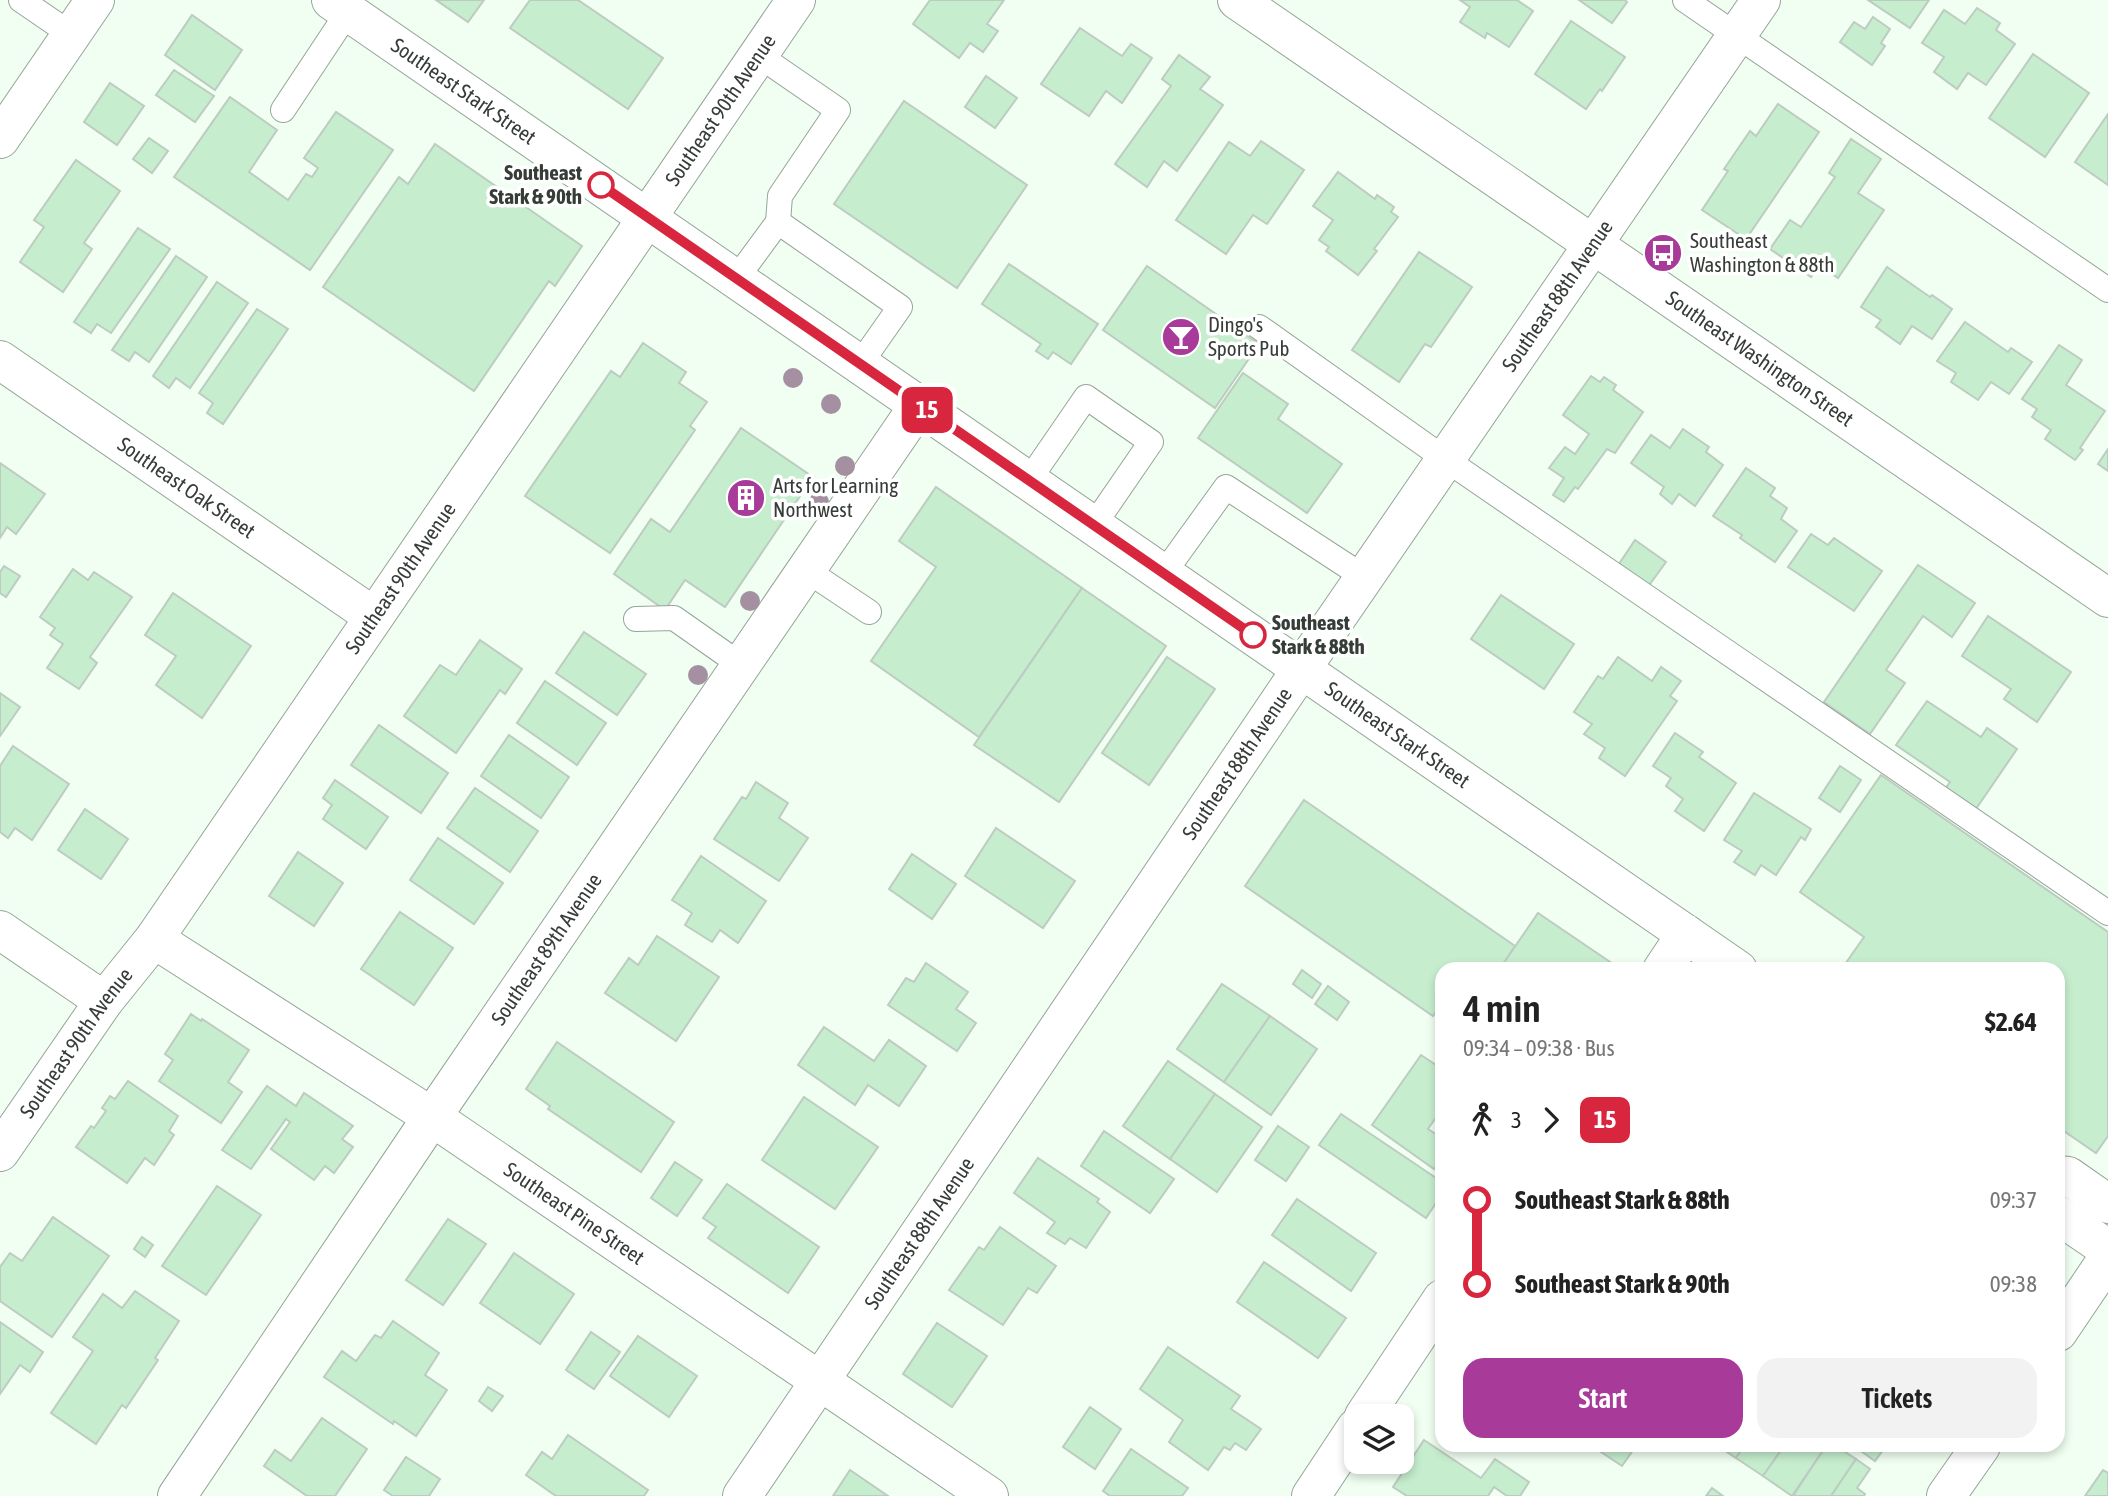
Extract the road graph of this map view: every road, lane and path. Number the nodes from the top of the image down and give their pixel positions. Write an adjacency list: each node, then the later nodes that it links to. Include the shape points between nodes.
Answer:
1 (21, 0): 8 (lane)
2 (95, 0): 8 (street)
3 (796, 0): 10 (street, Southeast 90th Avenue)
4 (1237, 0): 15 (street, Southeast Washington Street)
5 (1685, 0): 9 (lane)
6 (1761, 0): 9 (street, Southeast 88th Avenue)
7 (339, 6): 11 (lane); 13 (street, Southeast Stark Street)
8 (72, 35): 12 (street)
9 (1737, 35): 15 (street, Southeast 88th Avenue); 17 (lane)
10 (758, 55): 13 (street, Southeast 90th Avenue); 14 (lane, via 838,110 780,196)
11 (283, 110)
12 (0, 139)
13 (647, 216): 16 (street, Southeast Stark Street); 30 (street, Southeast 90th Avenue)
14 (778, 222): 16 (lane); 20 (lane, via 900,307)
15 (1594, 244): 22 (street, Southeast 88th Avenue); 28 (street, Southeast Washington Street)
16 (736, 279): 20 (street, Southeast Stark Street)
17 (2108, 290)
18 (1259, 327): 22 (lane)
19 (0, 360): 30 (street, Southeast Oak Street)
20 (860, 364): 21 (street, Southeast Stark Street)
21 (919, 405): 23 (street, Southeast Stark Street); 25 (street, Southeast 89th Avenue)
22 (1446, 459): 27 (street, Southeast 88th Avenue); 34 (lane)
23 (1029, 480): 24 (street, Southeast Stark Street); 24 (lane, via 1086,397 1151,442)
24 (1094, 525): 26 (street, Southeast Stark Street)
25 (806, 570): 29 (lane); 32 (street, Southeast 89th Avenue)
26 (1164, 573): 27 (lane, via 1226,487); 33 (street, Southeast Stark Street)
27 (1364, 577): 33 (street, Southeast 88th Avenue)
28 (2108, 598)
29 (869, 612)
30 (373, 616): 37 (street, Southeast 90th Avenue)
31 (636, 619): 32 (lane, via 674,618)
32 (741, 665): 41 (street, Southeast 89th Avenue)
33 (1302, 668): 36 (street, Southeast Stark Street); 50 (street, Southeast 88th Avenue)
34 (2108, 913)
35 (0, 930): 40 (street)
36 (1686, 934): 38 (street); 39 (street, Southeast Stark Street)
37 (154, 939): 40 (street, Southeast 90th Avenue); 41 (street, Southeast Pine Street)
38 (1667, 962)
39 (1726, 962)
40 (104, 1001): 42 (street, Southeast 90th Avenue)
41 (432, 1117): 50 (street, Southeast Pine Street); 54 (street, Southeast 89th Avenue)
42 (0, 1152)
43 (2065, 1176): 44 (street)
44 (2108, 1204)
45 (2065, 1220): 46 (street)
46 (2108, 1249)
47 (2108, 1258): 49 (street)
48 (1435, 1310): 51 (street)
49 (2065, 1322)
50 (820, 1382): 55 (street, Southeast 88th Avenue); 56 (street, Southeast Pine Street)
51 (1372, 1404)
52 (1344, 1445): 57 (street)
53 (1977, 1452): 58 (street)
54 (177, 1496)
55 (742, 1496)
56 (989, 1496)
57 (1311, 1496)
58 (1947, 1496)

